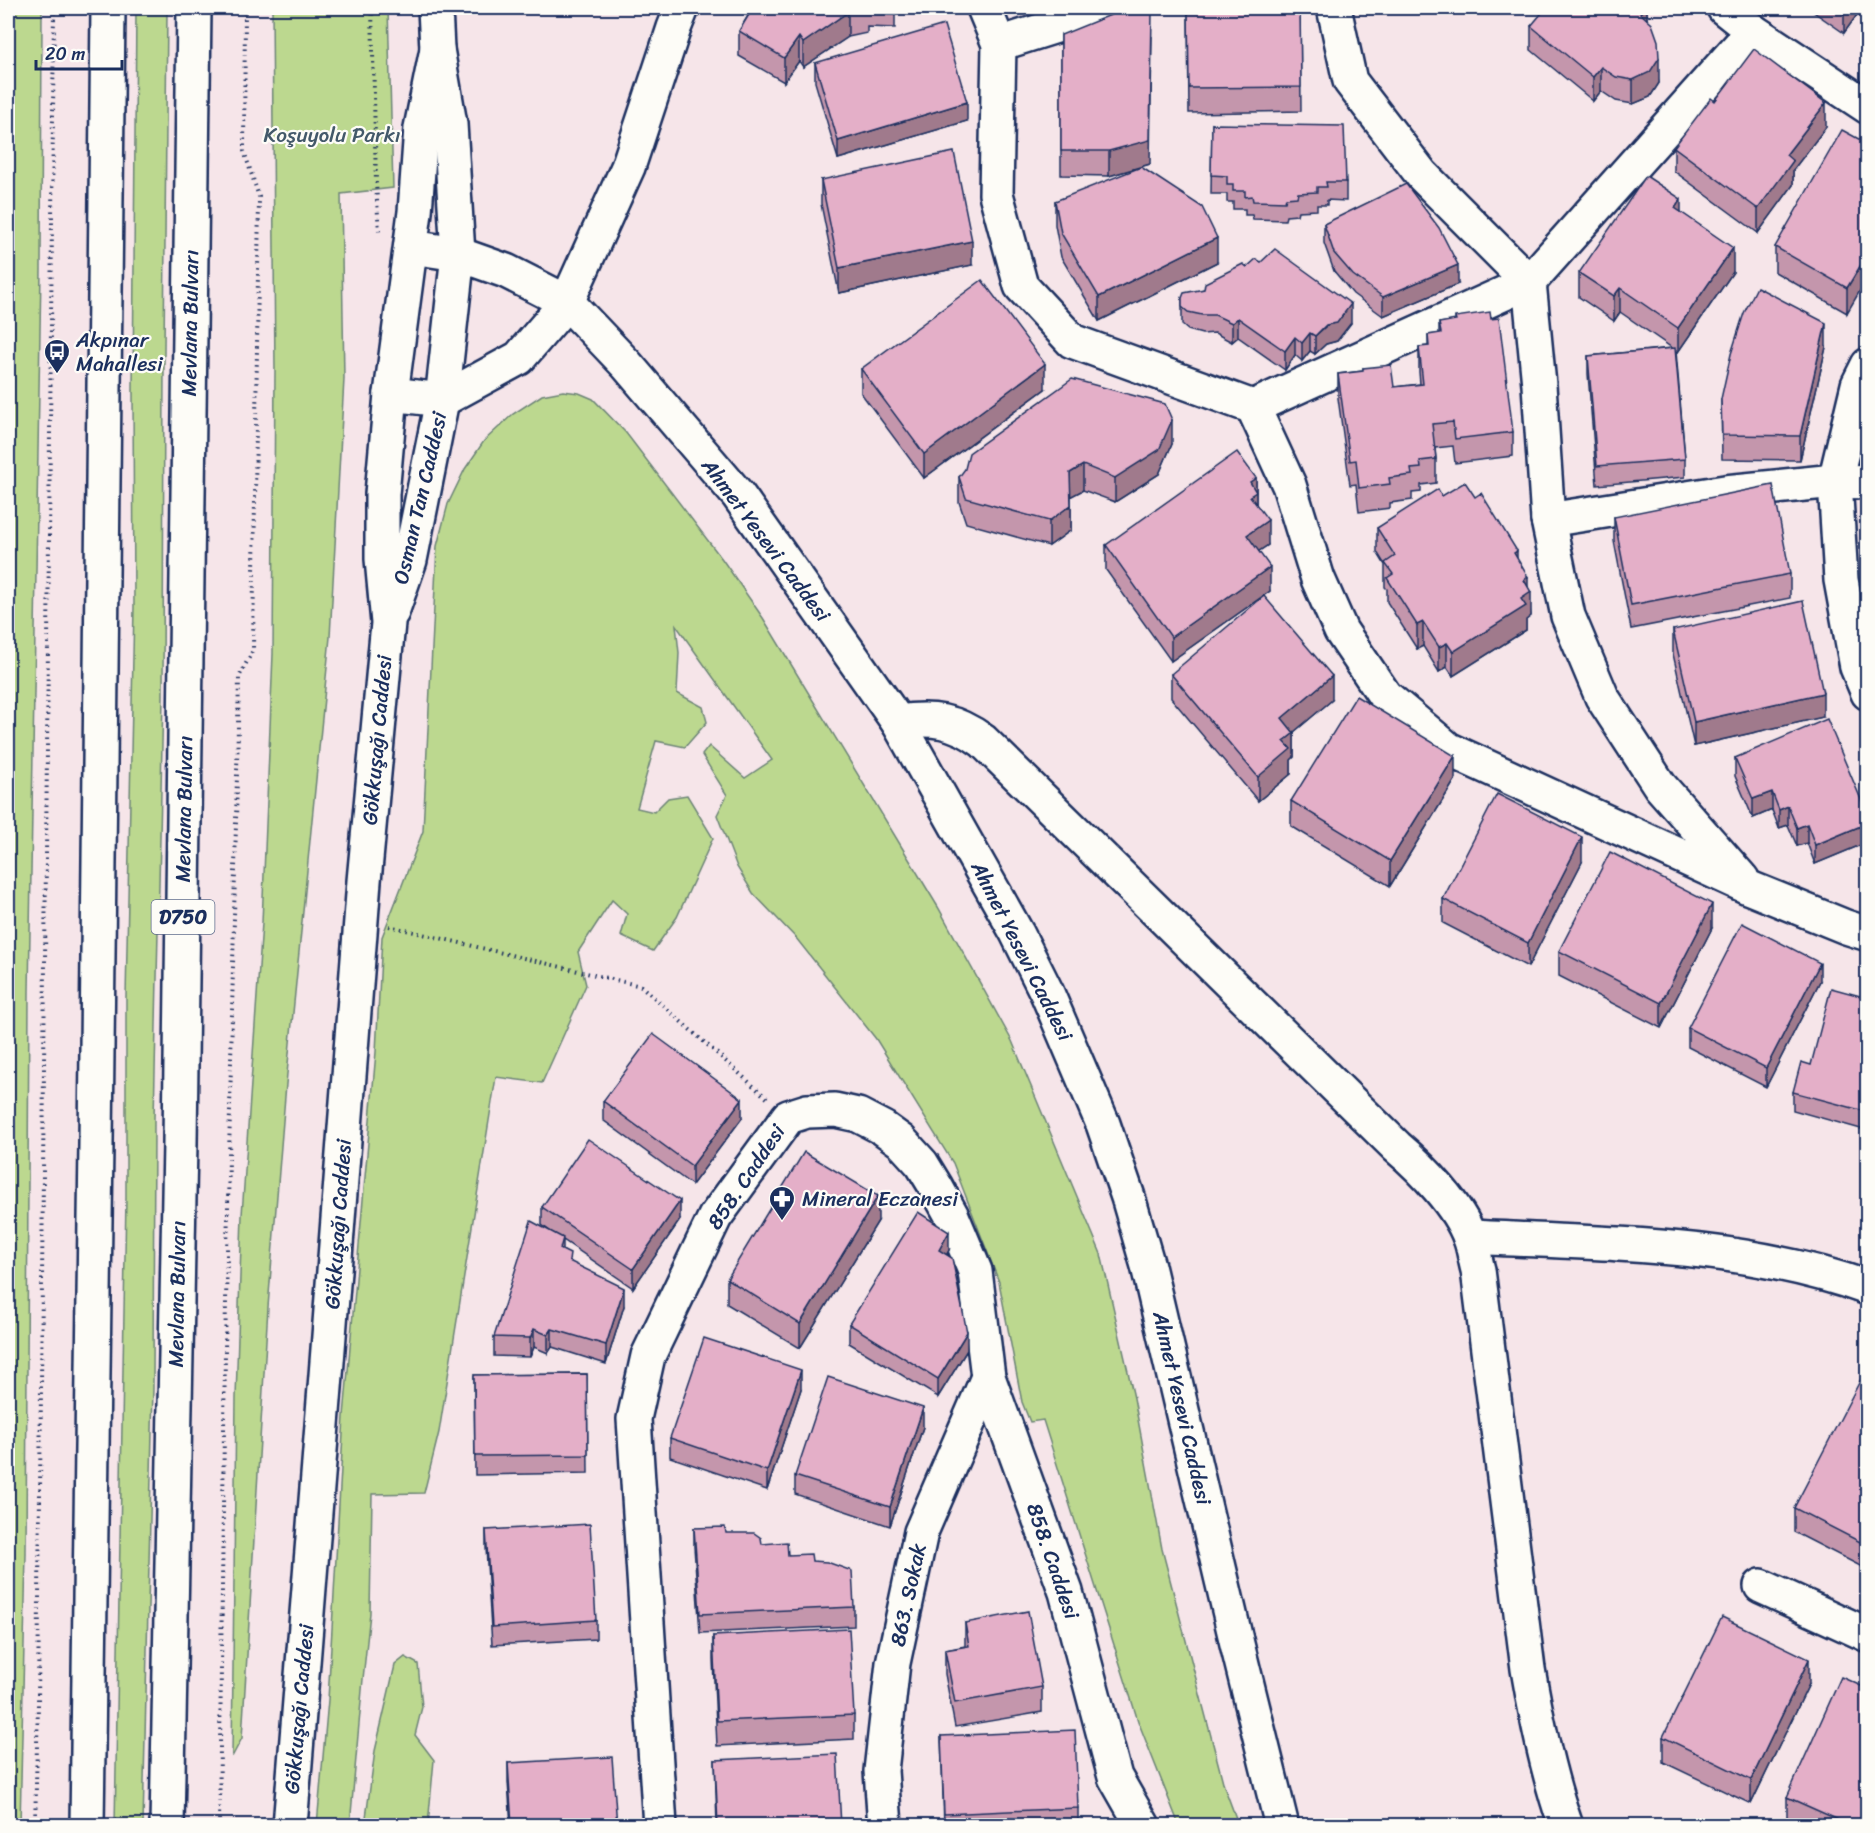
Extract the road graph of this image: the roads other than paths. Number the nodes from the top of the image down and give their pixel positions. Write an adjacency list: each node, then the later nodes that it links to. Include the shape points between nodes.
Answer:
1 (108, 8): 34 (main road)
2 (194, 8): 35 (main road, Mevlana Bulvarı / D750)
3 (435, 8): 11 (main road, Osman Tan Caddesi)
4 (682, 8): 16 (main road, via 628,167)
5 (984, 8): 10 (main road)
6 (1113, 8): 10 (main road)
7 (1334, 8): 15 (main road, via 1350,81 1422,175)
8 (1724, 8): 9 (main road)
9 (1752, 31): 12 (main road); 15 (main road)
10 (999, 44): 20 (main road, via 996,194 1021,286 1072,341)
11 (437, 49): 13 (main road, Osman Tan Caddesi); 14 (main road, Osman Tan Caddesi, via 450,124)
12 (1868, 106)
13 (395, 244): 14 (main road, Ahmet Yesevi Caddesi); 18 (main road, Osman Tan Caddesi)
14 (458, 254): 16 (main road, Ahmet Yesevi Caddesi, via 506,271); 19 (main road, Osman Tan Caddesi)
15 (1529, 282): 20 (main road); 23 (main road)
16 (567, 302): 19 (main road, via 519,358); 26 (main road, Ahmet Yesevi Caddesi, via 627,365 738,495)
17 (1868, 365): 21 (main road, via 1858,385)
18 (391, 394): 19 (main road); 24 (main road, Osman Tan Caddesi, via 382,494 382,559)
19 (442, 400): 24 (main road, Osman Tan Caddesi, via 410,560)
20 (1253, 407): 27 (main road, via 1289,485 1318,579 1341,631 1385,696 1448,749)
21 (1835, 481): 22 (main road); 23 (main road, via 1725,492); 25 (main road, via 1841,579 1857,667)
22 (1868, 482)
23 (1548, 520): 27 (main road, via 1569,616 1602,697 1660,786)
24 (388, 623): 36 (main road, Gökkuşağı Caddesi, via 364,880)
25 (1868, 693)
26 (898, 722): 29 (main road, via 947,722 983,741 1414,1162 1446,1198); 40 (main road, Ahmet Yesevi Caddesi, via 1022,943 1103,1124 1148,1266)
27 (1750, 888): 28 (main road)
28 (1868, 934)
29 (1470, 1237): 30 (main road, via 1714,1251 1804,1268); 41 (main road, via 1478,1270 1528,1669 1546,1760)
30 (1868, 1288)
31 (988, 1377): 37 (main road, 858. Caddesi, via 975,1270 952,1216 921,1164 902,1141 858,1115 835,1110 807,1111 788,1117 715,1217 648,1356 634,1419); 38 (main road, 863. Sokak, via 921,1532 893,1663 881,1771); 39 (main road, 858. Caddesi, via 1066,1592 1114,1777)
32 (1761, 1586): 33 (main road)
33 (1868, 1635)
34 (87, 1826)
35 (168, 1826)
36 (290, 1826)
37 (660, 1826)
38 (885, 1826)
39 (1143, 1826)
40 (1282, 1826)
41 (1566, 1826)

